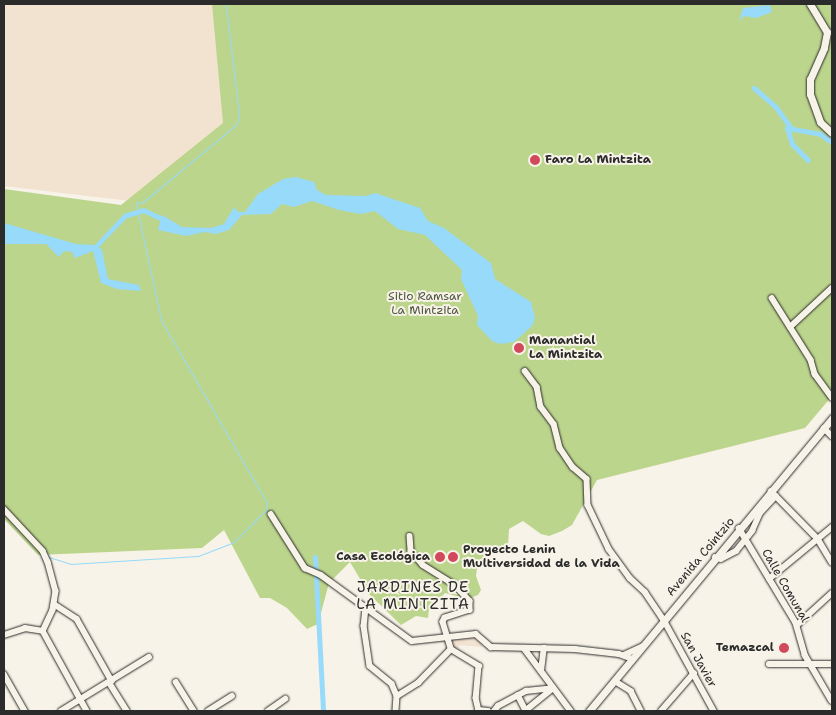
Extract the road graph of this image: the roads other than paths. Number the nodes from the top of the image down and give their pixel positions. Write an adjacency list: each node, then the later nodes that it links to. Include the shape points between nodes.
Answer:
1 (810, 4): 2 (main road, via 827,32 824,48 810,79 810,94 820,122)
2 (832, 133)
3 (832, 288): 5 (street)
4 (772, 298): 5 (street)
5 (790, 327): 7 (street)
6 (525, 371): 25 (street, San Javier, via 536,387 540,407 554,424 560,448 573,467 588,479 588,505 609,549)
7 (832, 397)
8 (832, 418): 9 (main road, Avenida Cointzio)
9 (824, 428): 10 (street); 11 (main road, Avenida Cointzio)
10 (832, 436)
11 (774, 494): 15 (main road, Avenida Cointzio); 17 (street); 18 (street)
12 (4, 509): 23 (street, via 44,554 56,591)
13 (271, 514): 24 (street, via 305,568)
14 (832, 527): 18 (street)
15 (739, 528): 17 (street, Calle Comunal); 19 (main road, Avenida Cointzio)
16 (410, 536): 29 (street, via 411,551 423,565 454,584 471,605 466,613 445,618)
17 (747, 538): 19 (street, via 729,556); 21 (street, Calle Comunal)
18 (818, 539): 20 (street); 21 (street)
19 (715, 557): 25 (main road, Avenida Cointzio)
20 (832, 562)
21 (769, 579): 26 (street, Calle Comunal)
22 (832, 593): 26 (street)
23 (54, 604): 27 (street); 43 (street, via 77,619)
24 (366, 608): 29 (street, via 412,641); 49 (street, via 364,626 370,666 389,680)
25 (664, 620): 30 (main road, Avenida Cointzio); 41 (street, San Javier)
26 (797, 625): 37 (street, Calle Comunal)
27 (43, 631): 28 (street, via 25,628); 51 (street)
28 (4, 635)
29 (447, 637): 31 (street, via 476,634 491,647); 33 (street)
30 (644, 645): 34 (street); 36 (main road, Avenida Cointzio)
31 (524, 648): 32 (street); 40 (street)
32 (544, 648): 34 (street); 40 (street)
33 (451, 649): 49 (street, via 418,683); 62 (street, via 479,666 476,698)
34 (624, 655): 36 (street)
35 (149, 657): 43 (street)
36 (633, 660): 45 (main road, Avenida Cointzio)
37 (810, 662): 38 (street); 39 (street); 52 (street, Calle Comunal)
38 (769, 664)
39 (832, 664)
40 (541, 671): 46 (street)
41 (694, 673): 69 (street); 70 (street, San Javier)
42 (4, 674): 54 (street)
43 (110, 681): 51 (street); 57 (street)
44 (176, 682): 58 (street)
45 (615, 682): 67 (main road, Avenida Cointzio); 68 (street, via 631,691)
46 (553, 688): 47 (street, via 532,689); 65 (street); 66 (street)
47 (518, 695): 64 (street); 65 (street)
48 (232, 696): 53 (street)
49 (397, 696): 61 (street)
50 (285, 699): 60 (street)
51 (80, 700): 55 (street); 56 (street)
52 (832, 700)
53 (216, 709): 59 (street)
54 (25, 711)
55 (61, 711)
56 (87, 711)
57 (128, 711)
58 (194, 711)
59 (208, 711)
60 (268, 711)
61 (396, 711)
62 (479, 711): 63 (street)
63 (488, 711)
64 (494, 711)
65 (526, 711)
66 (571, 711)
67 (589, 711)
68 (641, 711)
69 (661, 711)
70 (714, 711)

